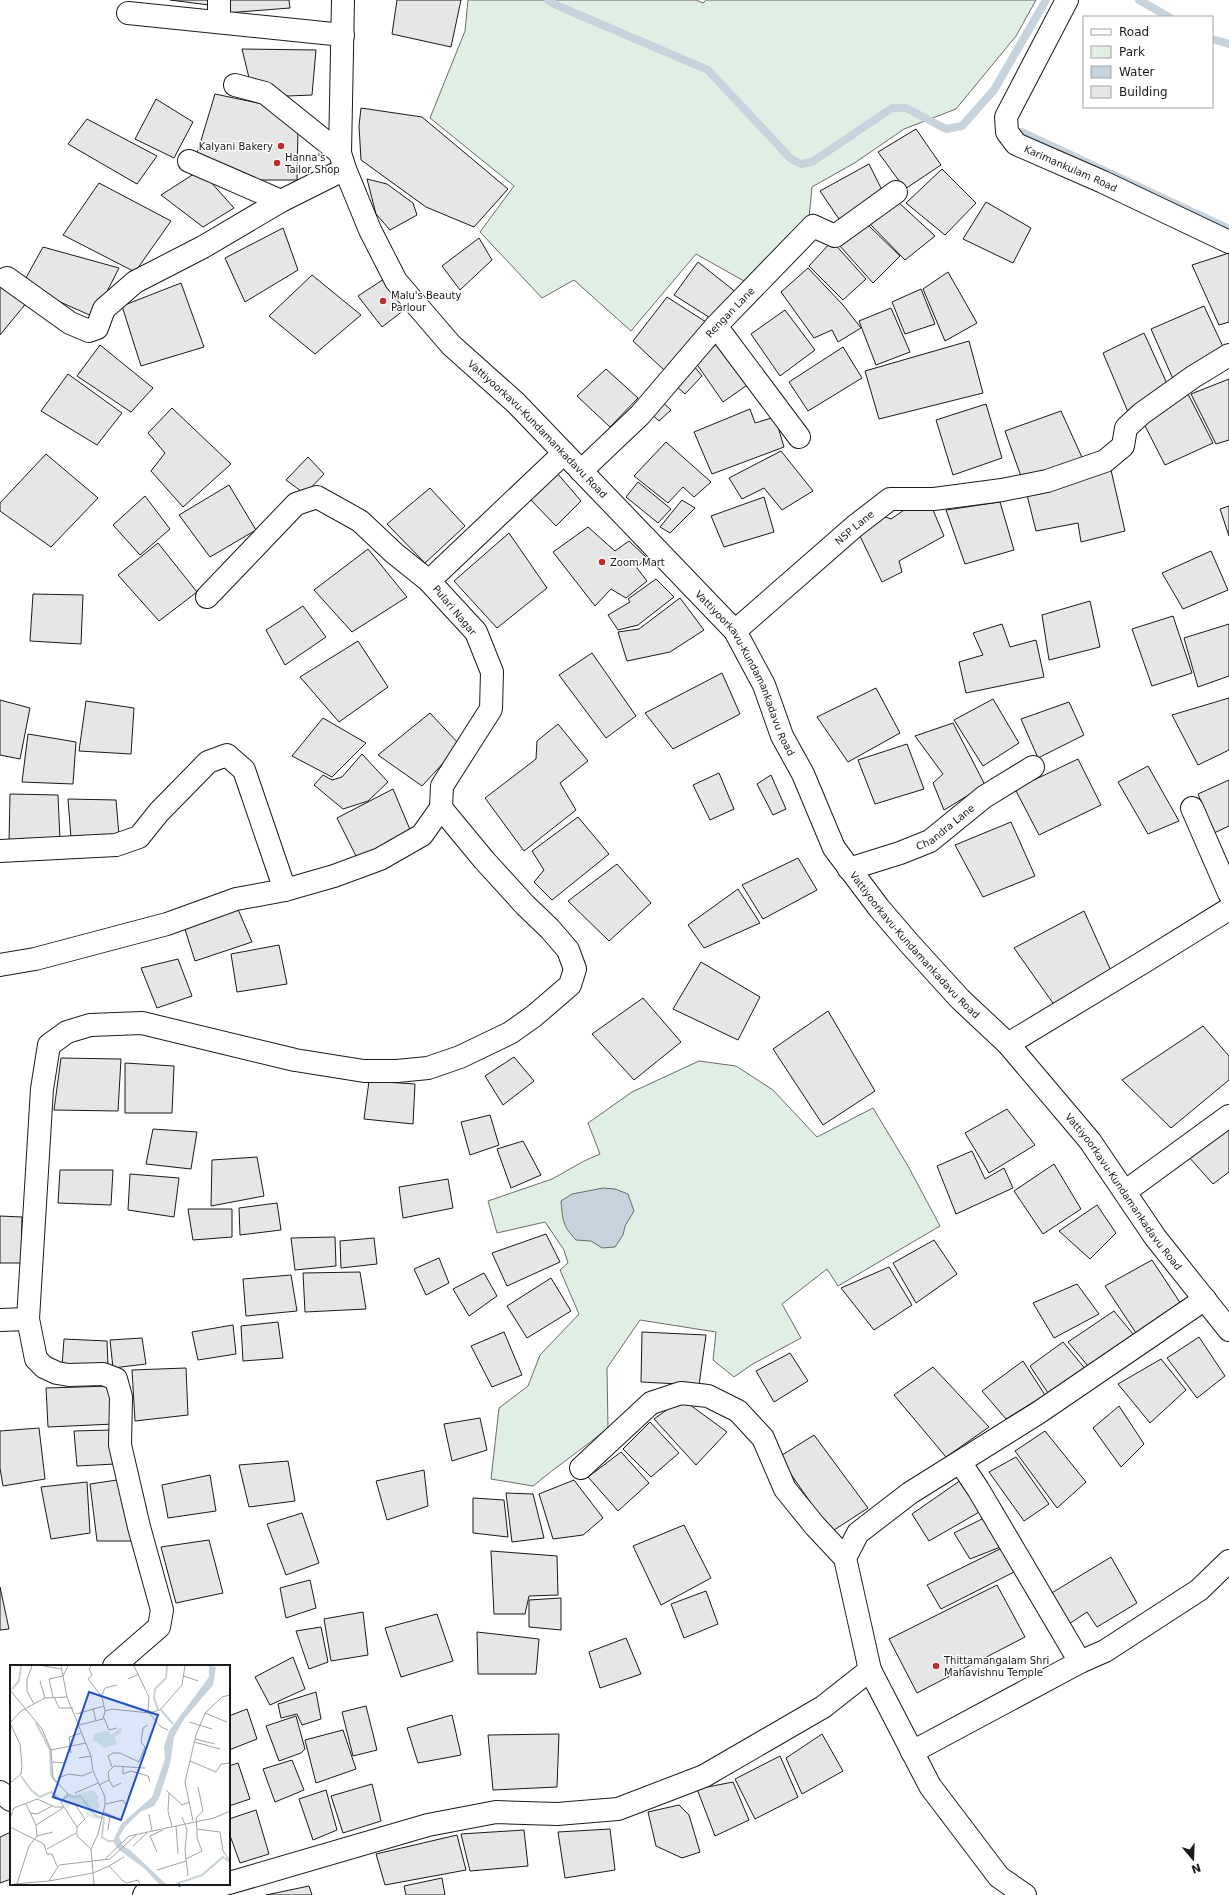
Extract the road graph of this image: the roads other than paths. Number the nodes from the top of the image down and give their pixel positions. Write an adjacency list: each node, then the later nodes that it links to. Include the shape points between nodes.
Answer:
1 (219, 0): 5 (street)
2 (343, 0): 6 (street, Vattiyoorkavu-Kundamankadavu Road)
3 (1068, 0): 12 (street, Karimankulam Road, via 1006,117 1007,132 1016,144)
4 (128, 13): 5 (street)
5 (219, 22): 6 (street)
6 (343, 35): 8 (street, Vattiyoorkavu-Kundamankadavu Road)
7 (235, 85): 8 (street, via 265,93)
8 (342, 161): 11 (street); 17 (street, Vattiyoorkavu-Kundamankadavu Road, via 370,230 396,280 451,345 516,403)
9 (189, 162): 11 (street)
10 (896, 192): 14 (street, Rengan Lane, via 834,236 813,226)
11 (281, 201): 13 (street, via 203,247 135,282 104,309 97,328 89,331 70,322)
12 (1229, 242)
13 (7, 278)
14 (716, 326): 16 (street); 18 (street, Rengan Lane, via 640,415)
15 (1229, 355): 21 (street, NSP Lane, via 1141,414 1126,428 1123,446 1104,461 1047,481 1002,490 934,499 890,499 855,526)
16 (799, 437)
17 (564, 453): 18 (street, Vattiyoorkavu-Kundamankadavu Road); 19 (street, Pulari Nagar)
18 (581, 471): 21 (street, Vattiyoorkavu-Kundamankadavu Road)
19 (429, 581): 20 (street, via 360,521 317,497 296,504); 23 (street, Pulari Nagar, via 476,632 492,672 491,709 442,786)
20 (207, 597)
21 (735, 631): 26 (street, Vattiyoorkavu-Kundamankadavu Road, via 764,685 782,736 803,774 834,848)
22 (1033, 767): 26 (street, Chandra Lane, via 984,797 930,840 900,853)
23 (441, 808): 27 (street, via 422,835 380,859); 35 (street, via 484,860 568,950 575,969 570,985 510,1033 428,1068 397,1071 364,1071 295,1060 142,1023 90,1024 67,1032 49,1045 42,1089)
24 (1192, 808): 28 (street)
25 (0, 851): 27 (street, via 116,846 139,837 159,812 208,762 227,755 244,770)
26 (849, 869): 31 (street, Vattiyoorkavu-Kundamankadavu Road, via 909,943 960,999)
27 (285, 890): 30 (street, via 236,899 167,924 35,959)
28 (1229, 893)
29 (1229, 909): 31 (street)
30 (0, 965)
31 (1008, 1044): 33 (street, Vattiyoorkavu-Kundamankadavu Road, via 1090,1141)
32 (1229, 1116): 33 (street)
33 (1126, 1192): 34 (street, Vattiyoorkavu-Kundamankadavu Road, via 1155,1237)
34 (1205, 1299): 37 (street, Vattiyoorkavu-Kundamankadavu Road); 38 (street, via 1112,1364)
35 (28, 1319): 36 (street); 43 (street, via 36,1358 44,1367 57,1374 103,1374 116,1379 121,1397 120,1444 162,1610 159,1627)
36 (0, 1320)
37 (1229, 1330)
38 (960, 1462): 40 (street, via 910,1493 858,1533); 42 (street)
39 (581, 1468): 40 (street, via 651,1403 681,1393 708,1396 738,1411 763,1438 786,1489 814,1526)
40 (845, 1558): 44 (street)
41 (1229, 1561): 42 (street, via 1199,1590 1105,1651)
42 (1080, 1662): 45 (street)
43 (115, 1665)
44 (870, 1670): 45 (street); 48 (street, via 823,1708 704,1776 618,1809 557,1814 496,1812 428,1825)
45 (912, 1752): 51 (street, via 930,1786 1000,1877)
46 (0, 1792): 47 (street)
47 (10, 1799)
48 (230, 1883)
49 (222, 1885): 53 (street)
50 (144, 1890): 52 (street)
51 (1015, 1892)
52 (172, 1895)
53 (187, 1895)

